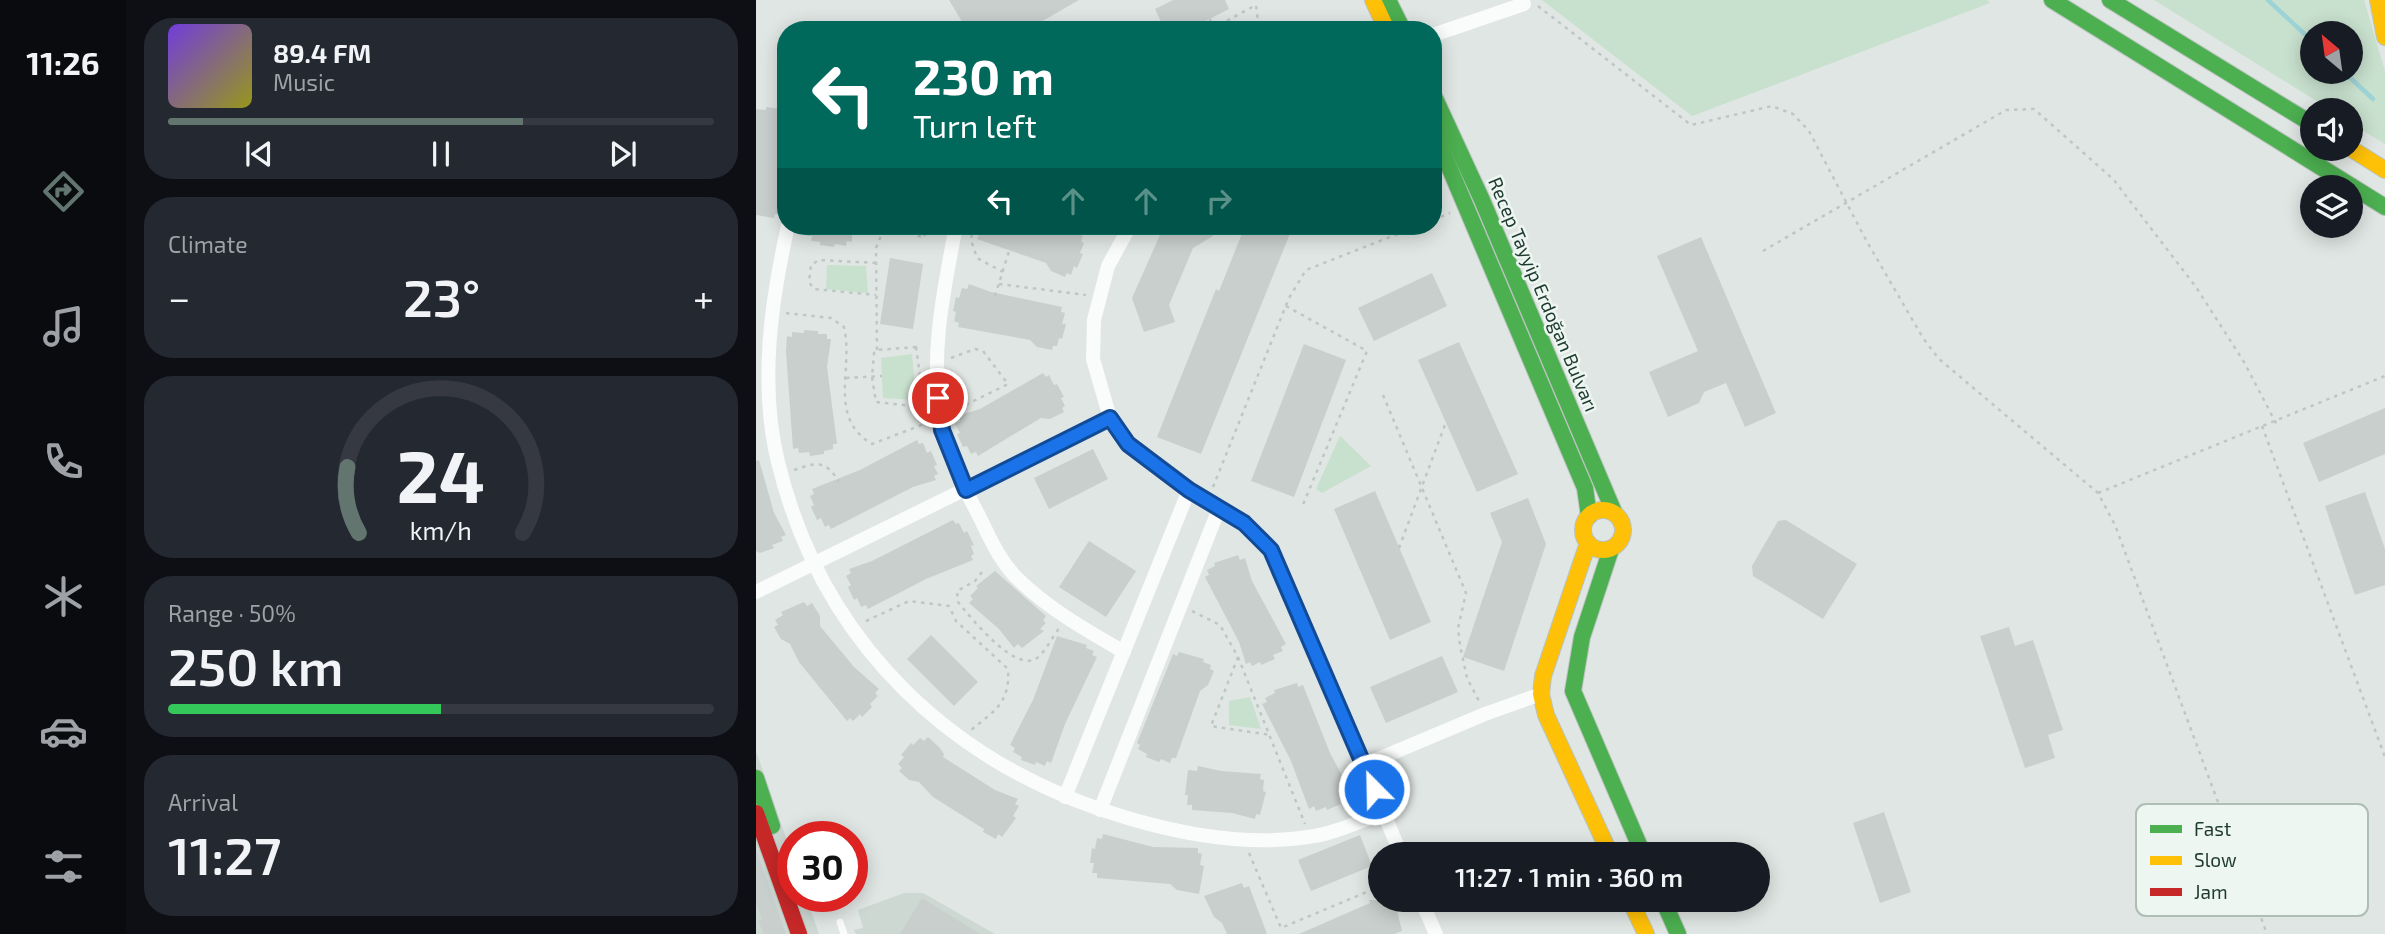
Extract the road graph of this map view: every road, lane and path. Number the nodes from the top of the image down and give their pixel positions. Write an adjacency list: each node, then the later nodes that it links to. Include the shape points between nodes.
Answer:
1 (1373, 0): 9 (main road)
2 (1388, 0): 10 (main road)
3 (2052, 0): 19 (main road)
4 (2110, 0): 14 (main road)
5 (2378, 0): 12 (main road)
6 (1527, 2): 11 (street); 18 (path, via 1690,125 1772,106 1793,114 1809,131)
7 (1227, 21): 8 (path, via 1256,5)
8 (1258, 21)
9 (1383, 21)
10 (1398, 21)
11 (1442, 32)
12 (2385, 37)
13 (1442, 113): 57 (main road, Recep Tayyip Erdoğan Bulvarı)
14 (2300, 117)
15 (1442, 150): 58 (main road, Recep Tayyip Erdoğan Bulvarı, via 1584,488)
16 (2363, 156): 17 (main road)
17 (2385, 170)
18 (1847, 204): 27 (path); 45 (path, via 2006,110 2034,108 2113,179 2196,286); 54 (path, via 1939,359)
19 (2385, 207)
20 (786, 235): 35 (street)
21 (881, 235): 28 (path)
22 (954, 235): 37 (street, via 939,308)
23 (972, 235): 29 (path, via 977,258)
24 (1125, 235): 33 (street, via 1108,266)
25 (1395, 235): 34 (path, via 1307,270)
26 (1010, 248): 29 (path)
27 (1763, 251)
28 (876, 263): 31 (path); 31 (path, via 819,260 811,265 809,282 814,289)
29 (1003, 272): 30 (path)
30 (999, 284): 32 (path); 33 (path)
31 (876, 295): 36 (path)
32 (995, 296)
33 (1100, 296): 44 (street, via 1093,359)
34 (1286, 306): 55 (path); 56 (path, via 1367,351)
35 (773, 312): 41 (path, via 831,318 844,327); 49 (street, via 769,384)
36 (877, 350): 40 (path); 40 (path, via 916,347 921,407 876,402)
37 (936, 363): 43 (street); 43 (path, via 975,349 983,351 1008,384)
38 (882, 376): 40 (path)
39 (2385, 376): 45 (path)
40 (872, 377): 41 (path)
41 (846, 378): 43 (path, via 845,407 855,434 872,444)
42 (1383, 395): 51 (path)
43 (941, 417): 52 (street)
44 (1110, 418): 52 (street); 53 (street, via 1128,444)
45 (2275, 421): 47 (path); 48 (path)
46 (1446, 422): 51 (path)
47 (2262, 426): 54 (path); 76 (path)
48 (2278, 428)
49 (782, 474): 50 (path, via 817,462 830,467); 62 (street)
50 (839, 482)
51 (1422, 486): 60 (path); 73 (path, via 1466,593 1458,628 1460,645 1467,678)
52 (966, 490): 62 (street); 68 (street, via 1007,566)
53 (1189, 490): 55 (street); 70 (street)
54 (2098, 492): 80 (path, via 2120,538)
55 (1214, 503): 67 (street); 77 (street, via 1244,523 1271,550)
56 (1302, 507)
57 (1614, 512): 58 (main road, via 1599,510); 61 (main road, via 1624,531)
58 (1589, 516): 59 (main road, via 1583,527)
59 (1588, 543): 61 (main road); 72 (main road)
60 (1399, 548)
61 (1611, 549): 89 (main road, via 1593,599 1573,691)
62 (816, 563): 64 (street); 69 (street)
63 (982, 572): 65 (path, via 957,591)
64 (756, 592)
65 (958, 602): 66 (path); 68 (path, via 1012,658 1025,662 1037,659)
66 (949, 606): 69 (path, via 909,601); 75 (path, via 956,621 1008,669 1010,690 997,709)
67 (1180, 607): 71 (path, via 1220,625); 81 (street)
68 (1067, 619): 70 (street)
69 (851, 628): 75 (street, via 896,684)
70 (1124, 652): 79 (street)
71 (1238, 657): 74 (path); 74 (path, via 1211,726)
72 (1541, 694): 73 (street); 88 (main road, via 1546,715)
73 (1485, 714): 77 (street)
74 (1270, 735): 84 (path)
75 (961, 738): 79 (street, via 1034,784)
76 (2385, 757)
77 (1364, 765): 83 (street)
78 (756, 778): 86 (main road)
79 (1065, 797): 81 (street)
80 (2219, 804)
81 (1100, 810): 85 (street, via 1164,829)
82 (756, 813): 97 (main road)
83 (1384, 813): 84 (street); 87 (street)
84 (1310, 837): 85 (street)
85 (1244, 839): 90 (path, via 1280,928)
86 (777, 840)
87 (1396, 842)
88 (1604, 842)
89 (1638, 842)
90 (1368, 891)
91 (801, 912): 98 (main road)
92 (1426, 912): 100 (street)
93 (1636, 912): 101 (main road)
94 (1668, 912): 102 (main road)
95 (2260, 916): 103 (path)
96 (839, 922): 99 (lane)
97 (799, 934)
98 (809, 934)
99 (844, 934)
100 (1436, 934)
101 (1646, 934)
102 (1678, 934)
103 (2267, 934)

